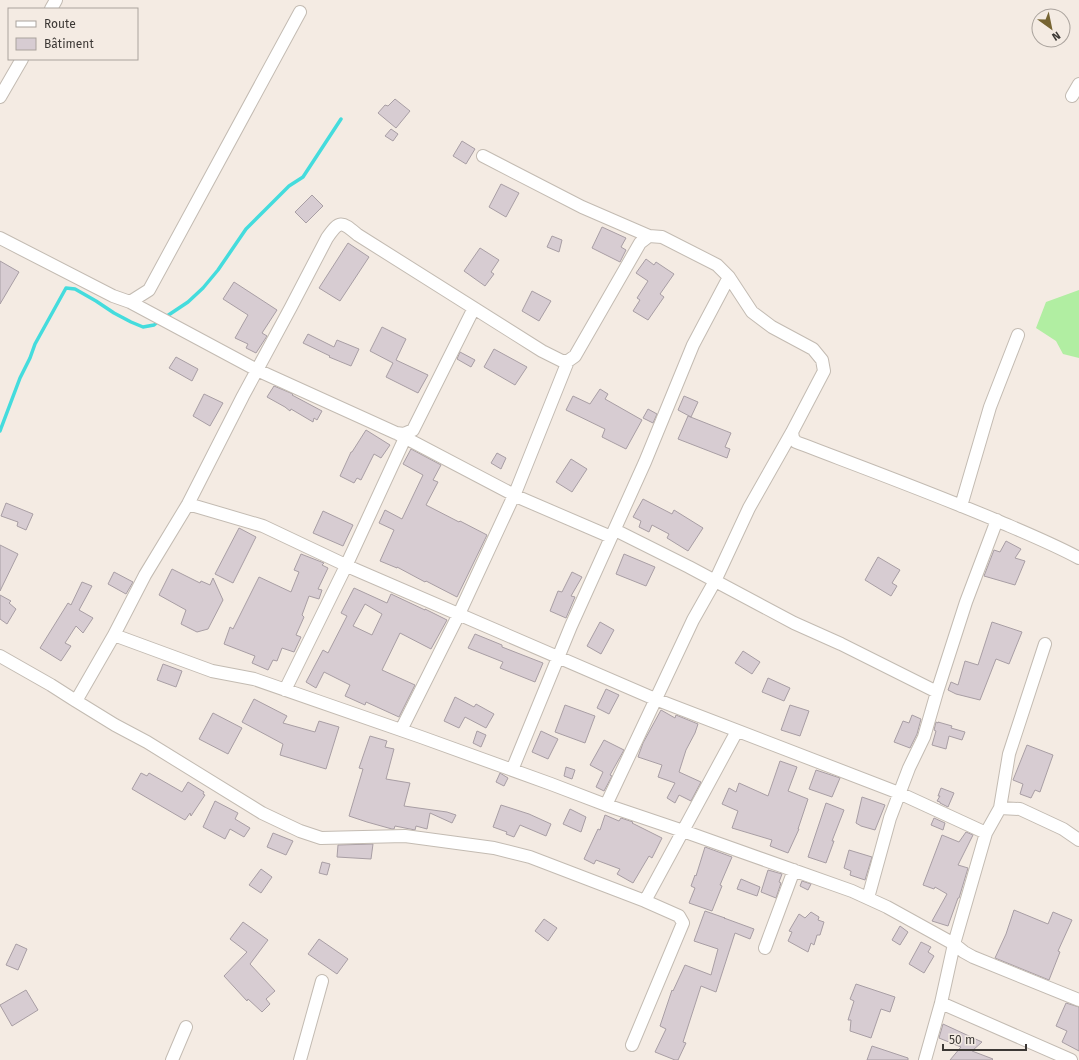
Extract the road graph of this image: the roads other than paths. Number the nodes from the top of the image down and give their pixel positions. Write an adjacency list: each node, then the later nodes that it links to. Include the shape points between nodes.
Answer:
1 (300, 12): 10 (street, via 149,290)
2 (21, 60): 5 (street)
3 (1079, 84): 4 (street)
4 (1072, 96)
5 (0, 97)
6 (483, 156): 7 (street, via 582,207)
7 (649, 236): 9 (street, via 662,237 716,265); 13 (street, via 640,243 575,356)
8 (0, 238): 10 (street, via 113,296)
9 (729, 277): 15 (street, via 752,312 772,327 813,349 822,360 824,371); 21 (street, via 693,345)
10 (130, 302): 14 (street)
11 (474, 308): 13 (street, via 542,351 562,361); 14 (street, via 346,225 338,225 327,238); 16 (street, via 413,430)
12 (1018, 335): 19 (street, via 990,407)
13 (568, 361): 17 (street)
14 (257, 370): 16 (street); 18 (street)
15 (792, 432): 19 (street, via 796,442); 24 (street, via 749,508)
16 (401, 435): 17 (street); 23 (street)
17 (514, 495): 21 (street); 25 (street)
18 (188, 504): 23 (street, via 263,526); 26 (street, via 145,575)
19 (961, 506): 20 (street)
20 (997, 520): 22 (street); 31 (street, via 966,602)
21 (613, 533): 24 (street); 29 (street)
22 (1079, 558)
23 (346, 566): 25 (street); 30 (street)
24 (715, 581): 31 (street, via 794,623); 32 (street)
25 (459, 614): 29 (street); 34 (street)
26 (114, 635): 30 (street, via 212,671 254,679); 33 (street)
27 (1045, 644): 39 (street, via 1009,754)
28 (0, 656): 33 (street)
29 (558, 657): 32 (street); 36 (street)
30 (285, 690): 34 (street)
31 (937, 692): 37 (street, via 924,737)
32 (655, 699): 35 (street); 38 (street)
33 (76, 701): 45 (street, via 262,813 300,832 321,838 405,836 494,848 530,857)
34 (401, 730): 36 (street)
35 (737, 731): 37 (street); 40 (street)
36 (512, 770): 38 (street)
37 (899, 794): 41 (street); 44 (street)
38 (606, 805): 40 (street)
39 (1000, 808): 41 (street); 42 (street, via 1020,809)
40 (684, 831): 43 (street); 45 (street)
41 (986, 833): 46 (street)
42 (1079, 840)
43 (794, 870): 44 (street); 47 (street)
44 (868, 898): 46 (street)
45 (645, 901): 52 (street, via 679,916 683,923)
46 (954, 944): 49 (street, via 973,957); 50 (street)
47 (766, 948)
48 (322, 981): 54 (street)
49 (1079, 1000)
50 (941, 1003): 55 (street); 56 (street)
51 (186, 1027): 53 (street)
52 (632, 1045)
53 (172, 1060)
54 (300, 1060)
55 (925, 1060)
56 (1071, 1060)

